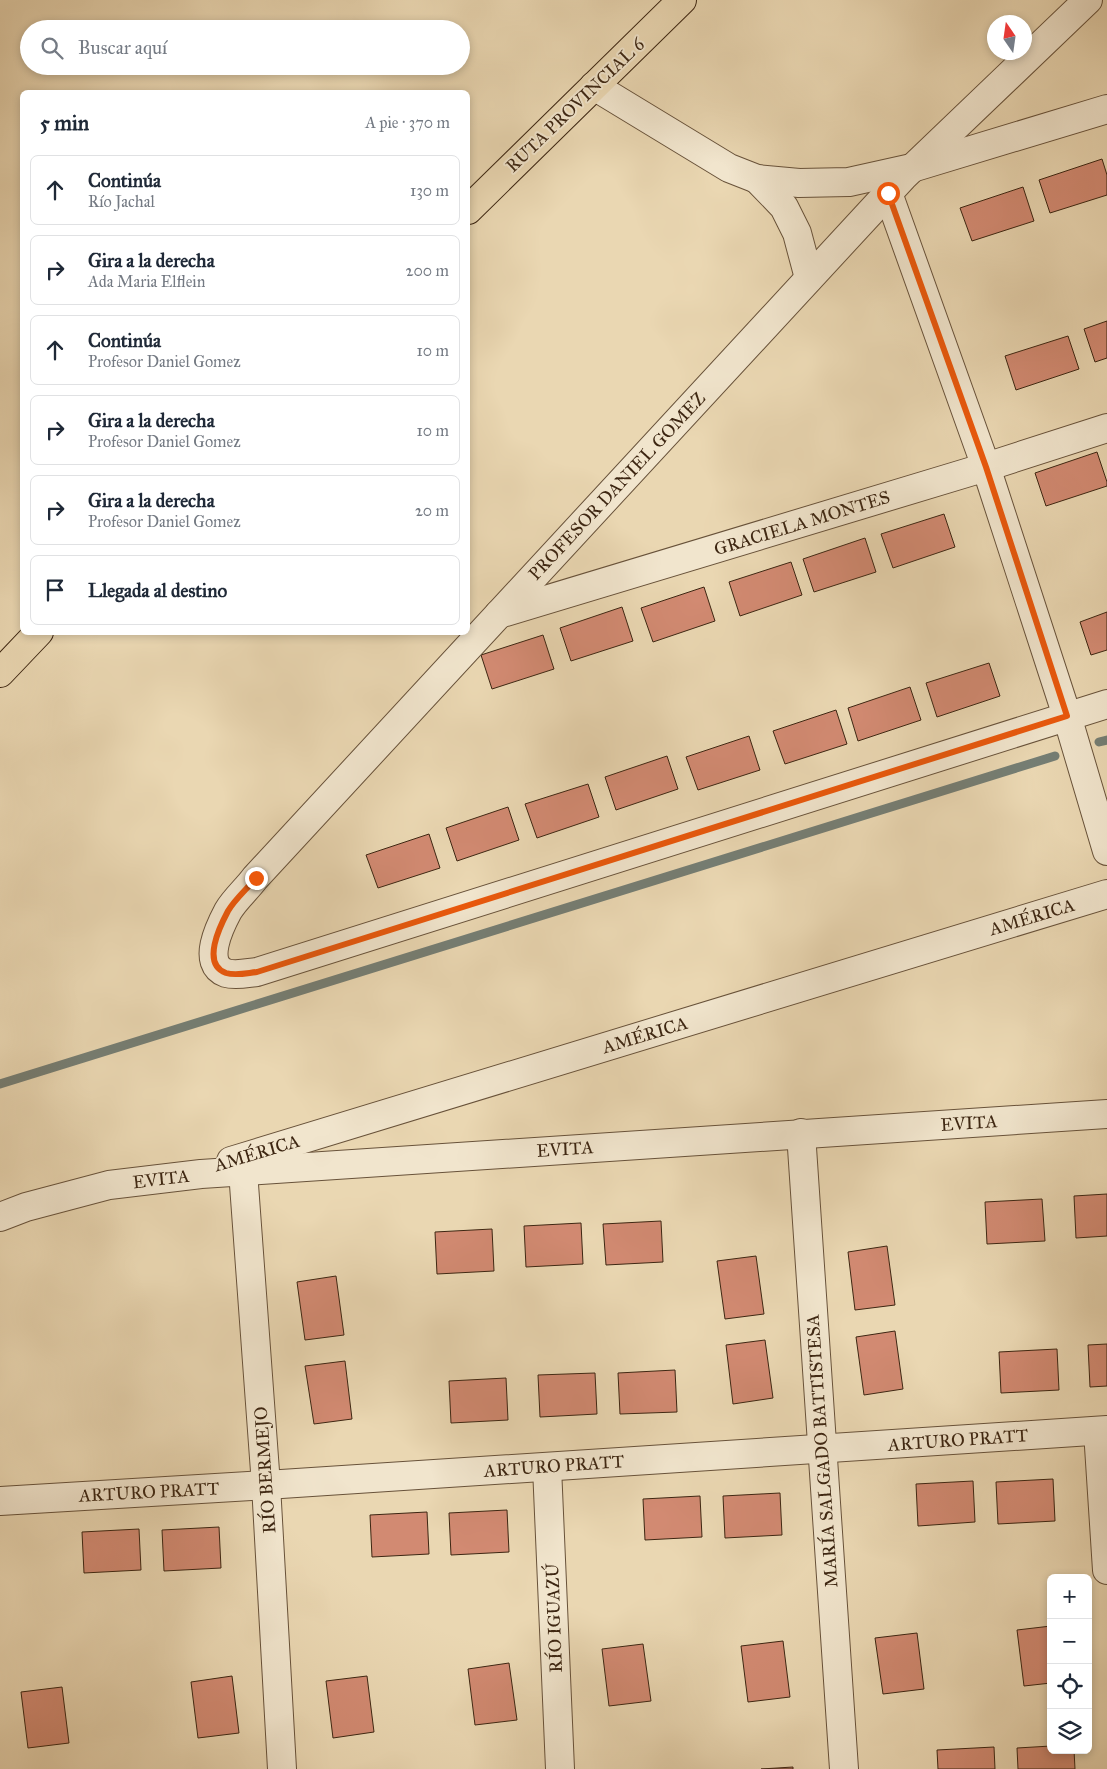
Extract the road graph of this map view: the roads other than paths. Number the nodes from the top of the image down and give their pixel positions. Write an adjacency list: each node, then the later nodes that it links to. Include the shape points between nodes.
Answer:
1 (682, 0): 3 (main road, RUTA PROVINCIAL 6)
2 (1088, 0): 5 (street, PROFESOR DANIEL GOMEZ)
3 (594, 86): 6 (street, via 729,168); 8 (main road, RUTA PROVINCIAL 6)
4 (1107, 109): 5 (street)
5 (912, 168): 6 (street, via 849,182 799,183); 7 (street, PROFESOR DANIEL GOMEZ)
6 (757, 179): 9 (street, via 784,207 797,233)
7 (888, 193): 9 (street, PROFESOR DANIEL GOMEZ); 11 (street)
8 (470, 208)
9 (809, 278): 12 (street, PROFESOR DANIEL GOMEZ)
10 (1107, 428): 11 (street, GRACIELA MONTES)
11 (986, 467): 12 (street, GRACIELA MONTES); 16 (street)
12 (497, 615): 16 (street, PROFESOR DANIEL GOMEZ, via 229,910 214,945 215,962 220,970 239,974 257,972)
13 (36, 635): 14 (main road)
14 (0, 673)
15 (1107, 704): 16 (street, PROFESOR DANIEL GOMEZ)
16 (1067, 716): 17 (street)
17 (1107, 851)
18 (1107, 894): 22 (street, AMÉRICA)
19 (1107, 1114): 20 (street, EVITA)
20 (801, 1133): 21 (street, EVITA); 25 (street, MARÍA SALGADO BATTISTESA)
21 (243, 1171): 22 (street, EVITA); 27 (street, RÍO BERMEJO)
22 (182, 1176): 23 (street, EVITA, via 109,1185)
23 (0, 1217)
24 (1103, 1430): 25 (street, ARTURO PRATT); 29 (street)
25 (822, 1449): 26 (street, ARTURO PRATT); 32 (street, MARÍA SALGADO BATTISTESA)
26 (548, 1467): 27 (street, ARTURO PRATT); 31 (street, RÍO IGUAZÚ)
27 (266, 1485): 28 (street, ARTURO PRATT); 30 (street, RÍO BERMEJO)
28 (0, 1501)
29 (1107, 1570)
30 (282, 1769)
31 (560, 1769)
32 (844, 1769)

